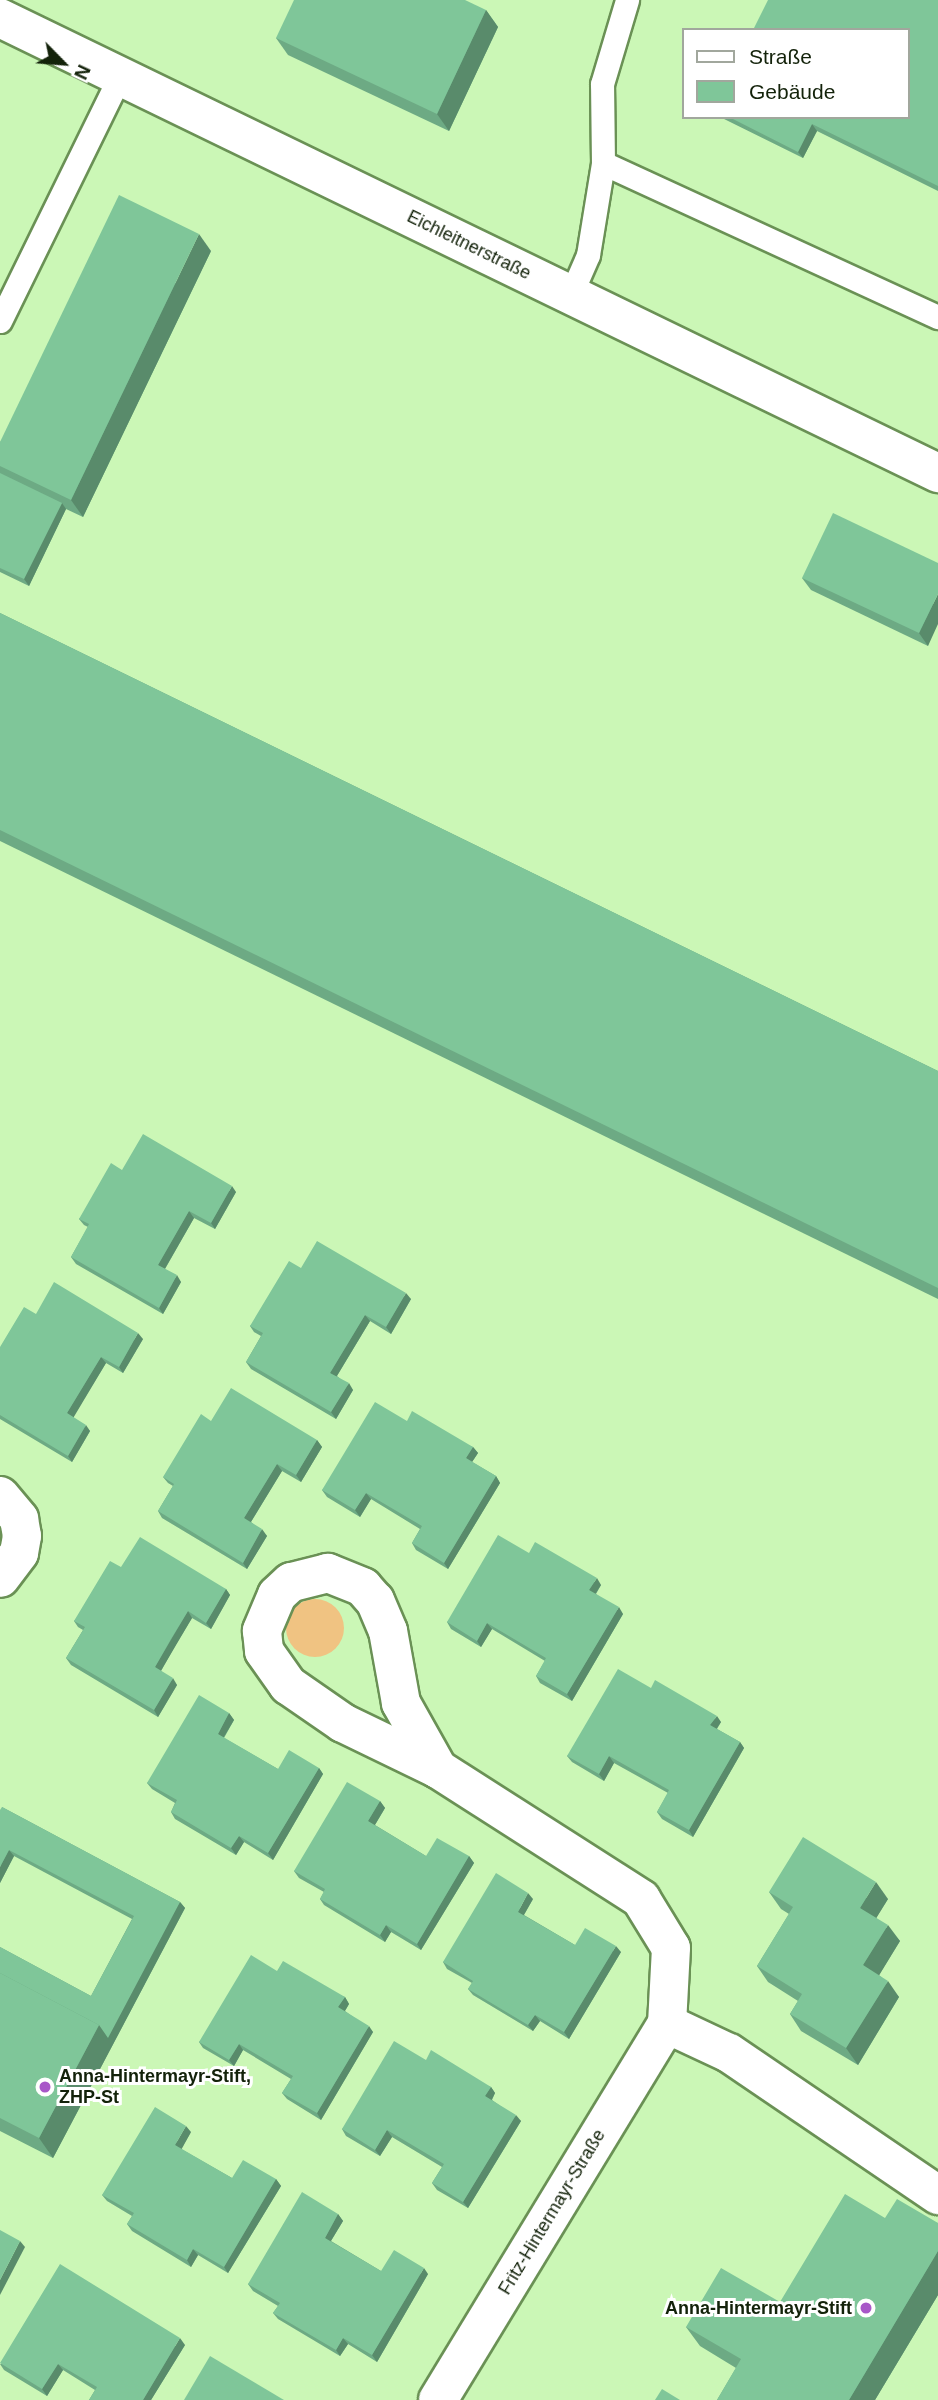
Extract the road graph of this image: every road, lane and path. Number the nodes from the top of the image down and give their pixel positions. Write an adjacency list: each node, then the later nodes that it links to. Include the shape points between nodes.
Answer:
1 (627, 0): 4 (lane, via 602,84)
2 (0, 18): 3 (street, Eichleitnerstraße)
3 (121, 74): 5 (street, Eichleitnerstraße); 7 (lane)
4 (603, 163): 5 (lane, via 588,255); 6 (lane)
5 (571, 295): 8 (street, Eichleitnerstraße)
6 (938, 317)
7 (0, 321)
8 (938, 473)
9 (0, 1496): 10 (street, via 19,1519 22,1536 19,1553)
10 (0, 1578)
11 (438, 1769): 11 (street, Fritz-Hintermayr-Straße, via 401,1703 388,1631 375,1601 363,1587 328,1573 291,1582 277,1595 262,1631 273,1670 343,1723); 12 (street, Fritz-Hintermayr-Straße, via 641,1899 671,1948)
12 (667, 2024): 13 (street, via 729,2053); 14 (street, Fritz-Hintermayr-Straße)
13 (938, 2195)
14 (438, 2400)

